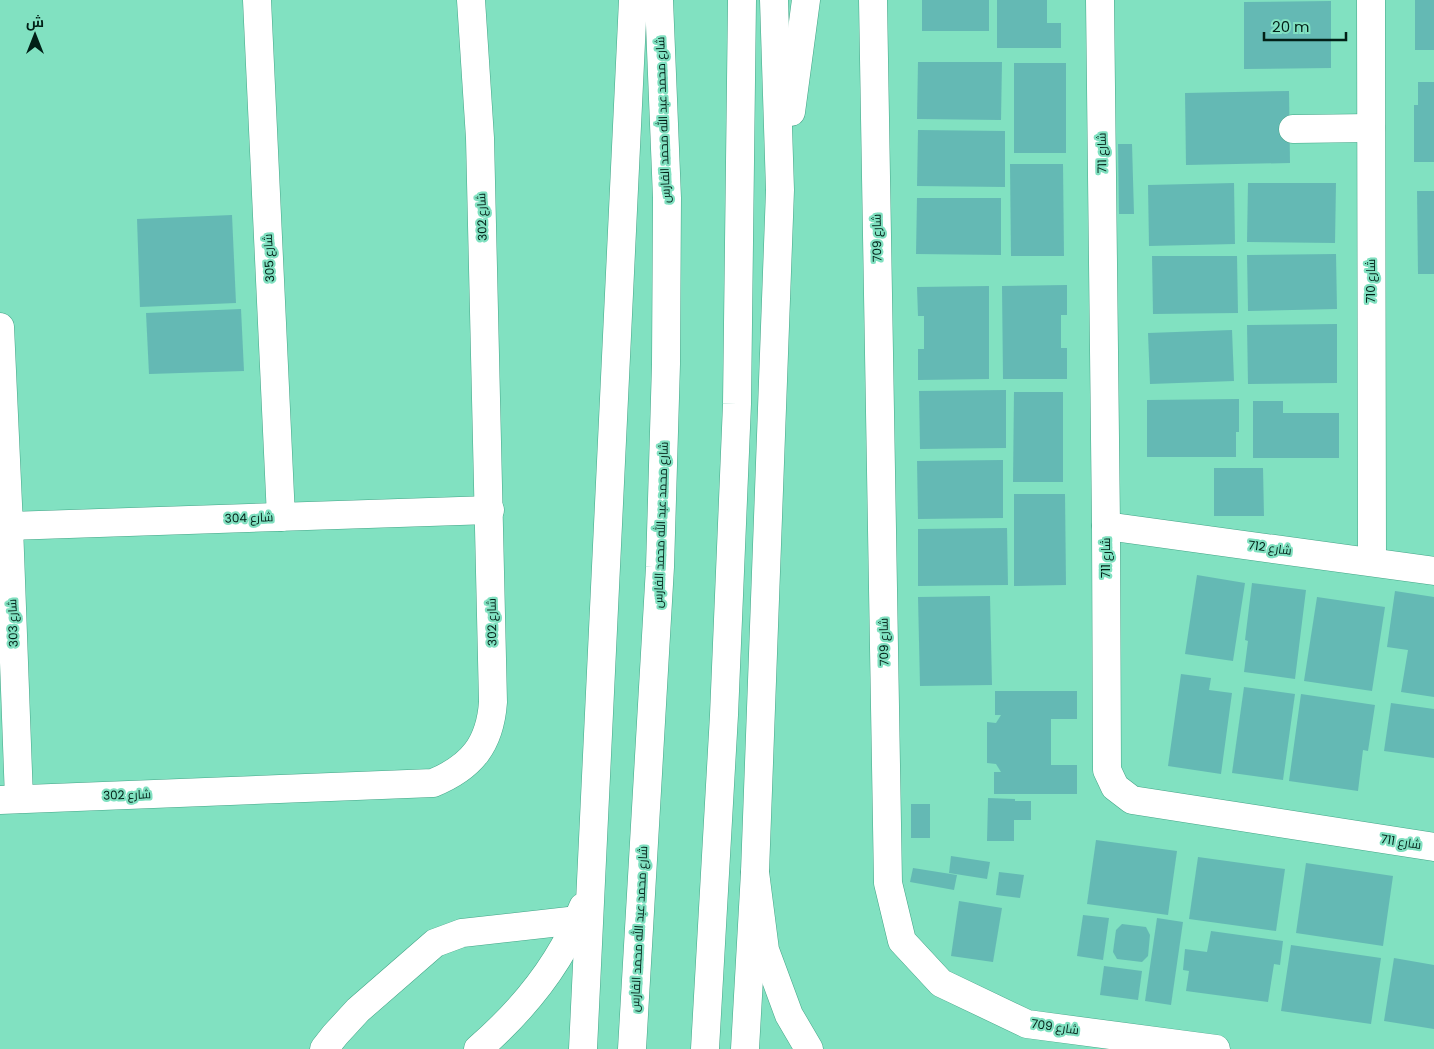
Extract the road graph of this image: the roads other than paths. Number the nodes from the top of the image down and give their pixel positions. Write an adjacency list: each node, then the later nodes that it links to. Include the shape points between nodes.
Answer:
1 (256, 0): 16 (street, شارع 305)
2 (471, 0): 15 (street, شارع 302, via 480,138)
3 (633, 0): 24 (street)
4 (659, 0): 29 (street, شارع محمد عبد الله محمد الفارس, via 666,198 666,364 660,567)
5 (742, 0): 30 (street, via 737,404)
6 (774, 0): 13 (street)
7 (806, 0): 13 (street)
8 (873, 0): 33 (street, شارع 709, via 888,883 902,941 941,983 1027,1024)
9 (1100, 0): 18 (street, شارع 711)
10 (1371, 0): 11 (street, شارع 710)
11 (1371, 128): 12 (street); 19 (street, شارع 710)
12 (1294, 129)
13 (780, 190): 23 (street)
14 (0, 328): 17 (street, شارع 303)
15 (490, 510): 16 (street, شارع 304); 21 (street, شارع 302, via 492,717 481,746 460,769 447,777 433,783 417,784)
16 (281, 517): 17 (street, شارع 304)
17 (9, 526): 21 (street, شارع 303)
18 (1106, 526): 19 (street, شارع 712); 22 (street, شارع 711, via 1105,746 1106,770 1115,787 1132,800)
19 (1372, 561): 20 (street, شارع 712)
20 (1434, 571)
21 (9, 799)
22 (1434, 847)
23 (755, 872): 31 (street); 32 (street, via 765,950 789,1015)
24 (590, 887): 25 (street); 28 (street)
25 (578, 920): 26 (street, via 462,933 435,943 358,1010); 27 (street, via 543,980 522,1007)
26 (324, 1049)
27 (478, 1049)
28 (583, 1049)
29 (632, 1049)
30 (705, 1049)
31 (745, 1049)
32 (809, 1049)
33 (1216, 1049)

